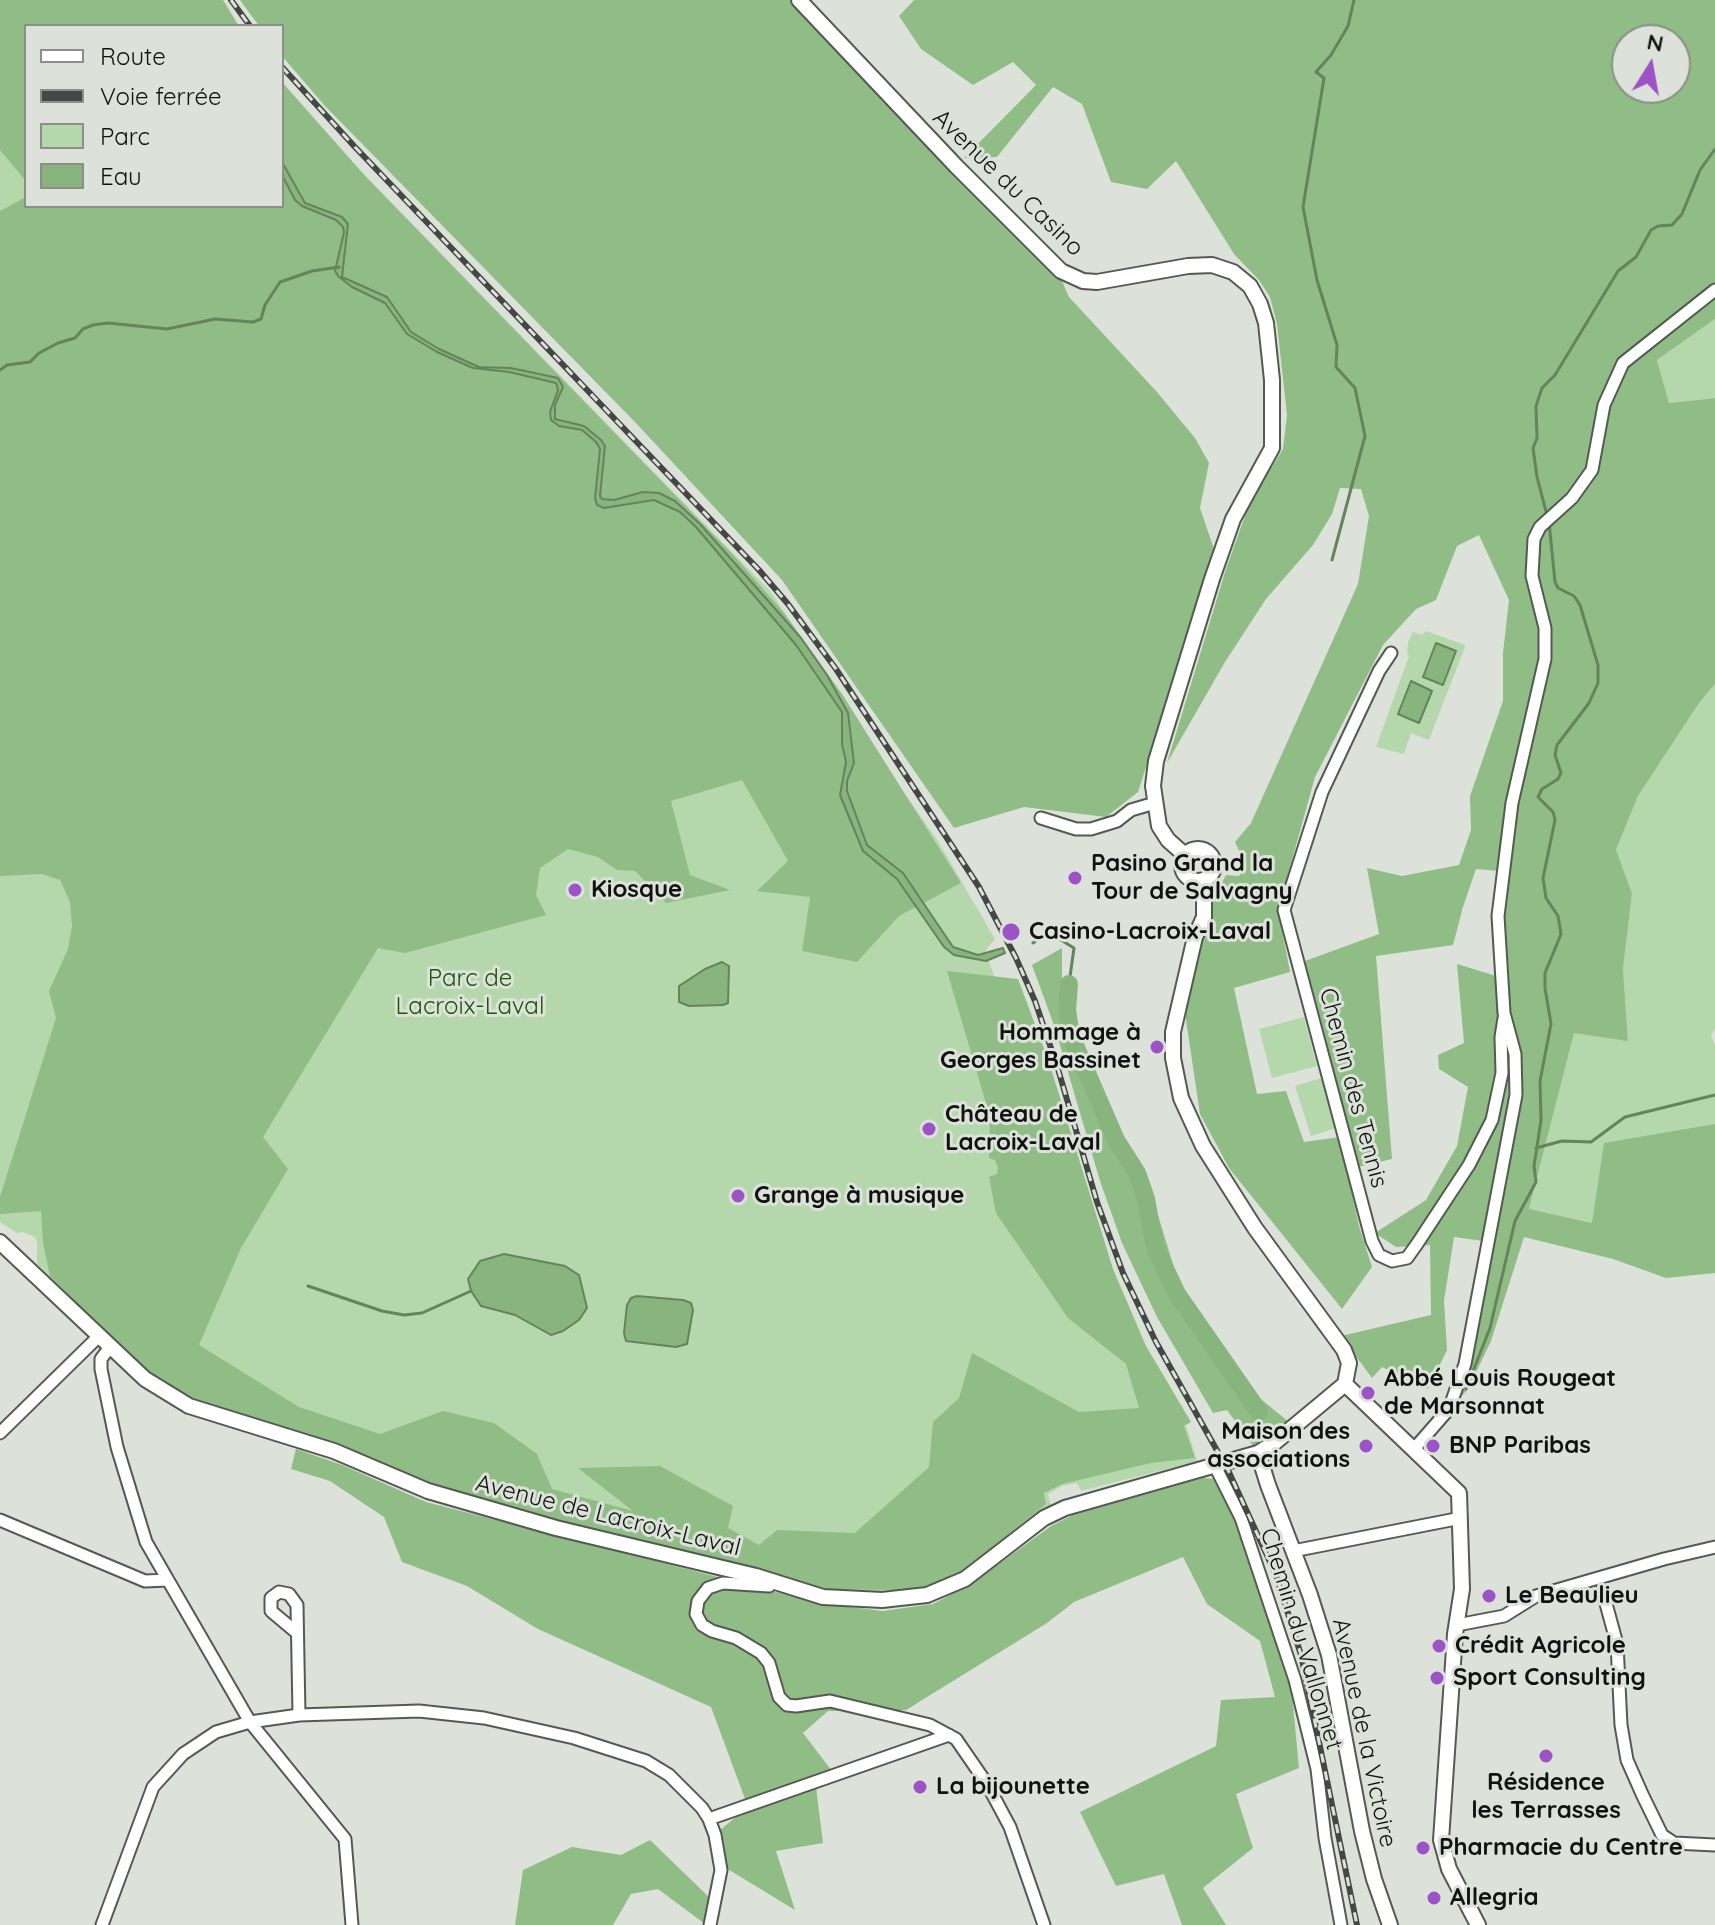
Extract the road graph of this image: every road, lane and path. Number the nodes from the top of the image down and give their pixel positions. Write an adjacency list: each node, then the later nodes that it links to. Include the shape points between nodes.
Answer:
1 (799, 0): 4 (street, Avenue du Casino, via 1061,271 1097,282 1212,265 1233,272 1260,304 1272,380 1272,448 1233,519 1212,579 1156,761)
2 (1715, 290): 8 (street, via 1623,363 1604,405 1592,470 1572,498 1539,528 1532,550 1546,649 1512,803 1498,916)
3 (1391, 653): 8 (street, Chemin des Tennis, via 1322,792 1284,912 1379,1255 1392,1261 1407,1258 1469,1165 1492,1120 1502,1073)
4 (1157, 809): 5 (street, via 1131,810 1091,829); 6 (street)
5 (1041, 818)
6 (1191, 853): 7 (street, via 1184,871); 7 (street, via 1205,851 1214,861 1211,875)
7 (1199, 880): 12 (street, via 1204,917 1175,1016 1173,1058 1181,1098 1255,1228 1344,1350 1349,1363)
8 (1504, 1013): 14 (street, via 1515,1054 1516,1095 1466,1356 1449,1409)
9 (0, 1242): 10 (street, Avenue de Lacroix-Laval)
10 (99, 1336): 11 (street, Avenue de Lacroix-Laval); 13 (street)
11 (110, 1347): 21 (street, via 101,1369 117,1447 146,1542); 22 (street, Avenue de Lacroix-Laval, via 145,1379 189,1406 334,1451 428,1491)
12 (1345, 1384): 14 (street); 15 (street)
13 (0, 1433)
14 (1414, 1449): 17 (street, via 1459,1493)
15 (1253, 1455): 16 (street, Avenue de Lacroix-Laval); 20 (street, Avenue de la Victoire)
16 (1215, 1466): 22 (street, Avenue de Lacroix-Laval, via 1065,1508 1044,1518 965,1579 927,1595 882,1600 823,1597); 35 (street, Chemin du Vallonnet, via 1241,1518 1295,1680 1317,1769)
17 (1461, 1518): 20 (street); 24 (street)
18 (0, 1520): 21 (street, via 145,1581)
19 (1715, 1547): 24 (street, via 1555,1590 1504,1616)
20 (1293, 1551): 36 (street, Avenue de la Victoire, via 1329,1655 1362,1831)
21 (167, 1580): 27 (street)
22 (770, 1581): 28 (street, via 769,1586 723,1583 708,1588 696,1614 712,1631 761,1653 787,1705 830,1701 930,1725)
23 (1602, 1589): 30 (street, via 1617,1644 1625,1748 1647,1804 1662,1835 1674,1843)
24 (1457, 1625): 37 (street, via 1441,1840 1449,1869)
25 (296, 1632): 26 (street)
26 (299, 1715): 27 (street); 29 (street, via 419,1711 484,1718 574,1738 646,1761 669,1775)
27 (250, 1722): 31 (street, via 216,1732 183,1754 153,1787); 32 (street, via 345,1839)
28 (949, 1735): 29 (street); 34 (street, via 987,1784 1010,1827)
29 (709, 1819): 33 (street, via 721,1870)
30 (1715, 1845)
31 (102, 1925)
32 (352, 1925)
33 (710, 1925)
34 (1044, 1925)
35 (1341, 1925)
36 (1390, 1925)
37 (1478, 1925)

